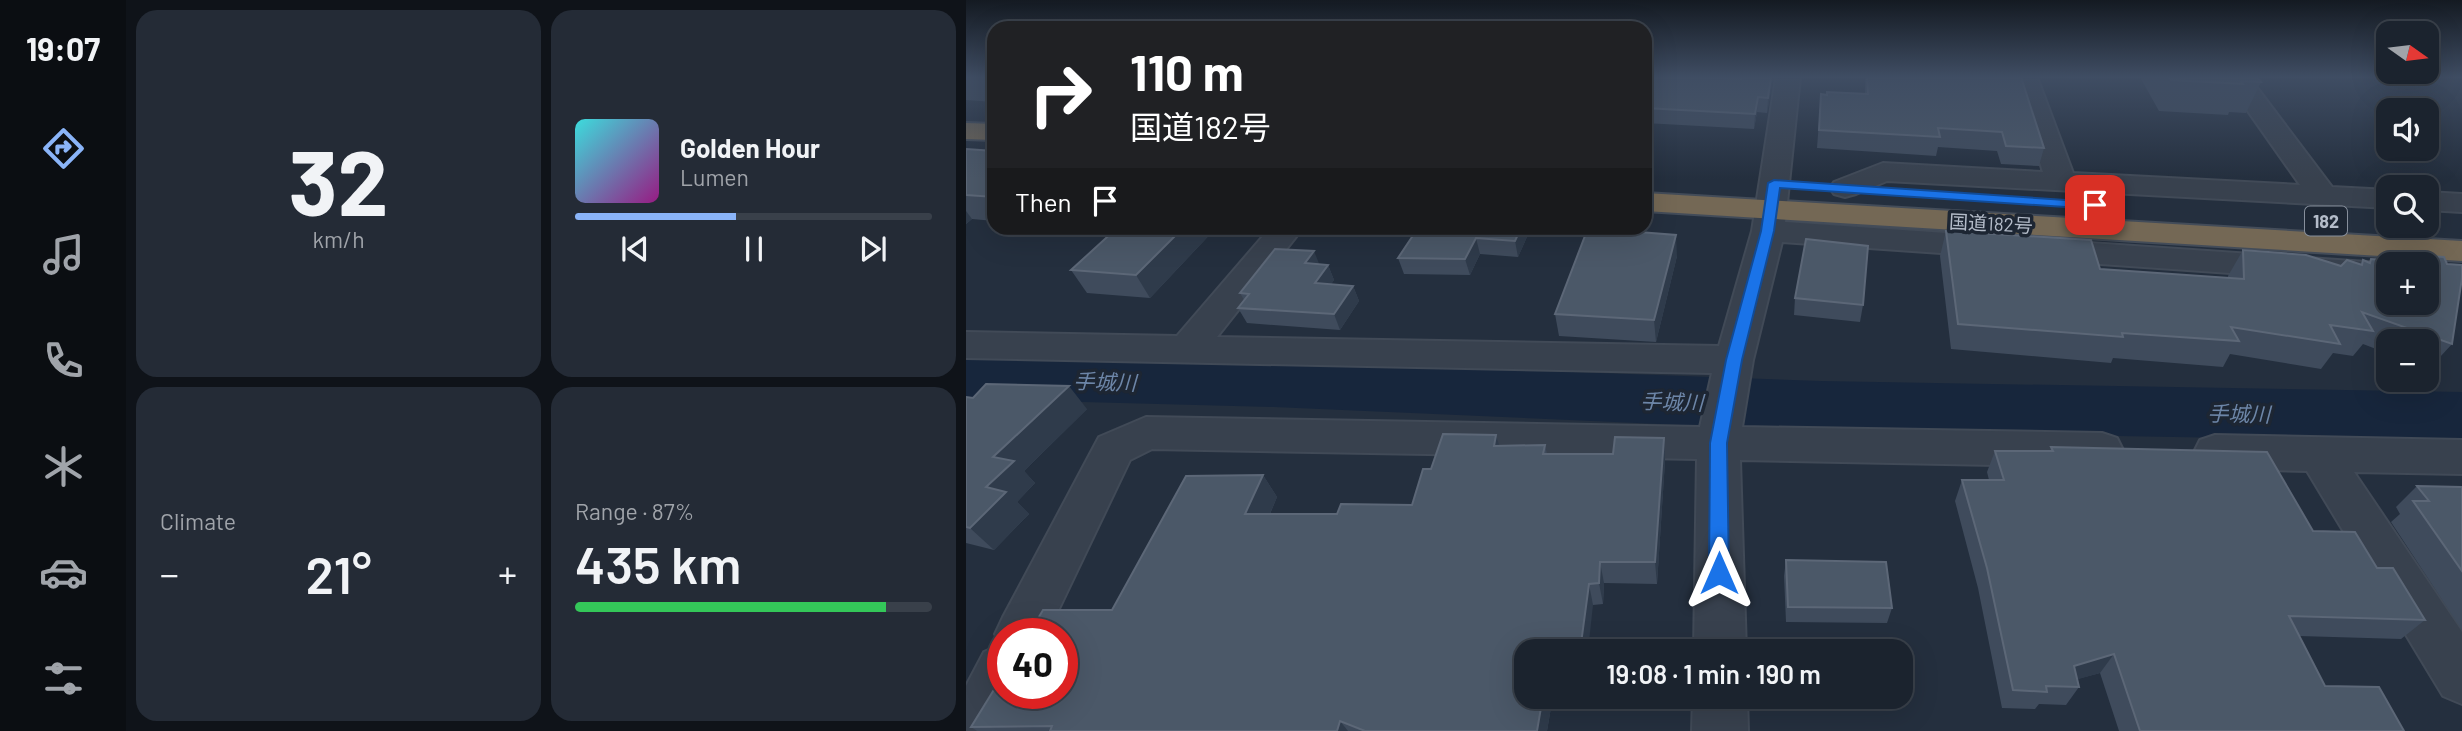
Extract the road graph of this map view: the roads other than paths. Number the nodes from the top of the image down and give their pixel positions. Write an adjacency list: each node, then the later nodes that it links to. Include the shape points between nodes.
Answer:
1 (1784, 111): 16 (street)
2 (2037, 111): 9 (street)
3 (2261, 111): 11 (street)
4 (966, 131): 5 (highway)
5 (987, 132)
6 (966, 156): 7 (highway)
7 (987, 158)
8 (1652, 177): 16 (highway, 国道182号 / 182)
9 (2060, 179): 10 (street, via 1882,172); 11 (street)
10 (1845, 188): 16 (highway, 国道182号 / 182); 18 (highway, 国道182号 / 182)
11 (2323, 196): 12 (street)
12 (2376, 198)
13 (1652, 202): 16 (highway, 国道182号 / 182)
14 (2439, 202): 15 (street)
15 (2462, 203)
16 (1771, 208): 18 (highway, 国道182号 / 182); 23 (street); 28 (street)
17 (2376, 225): 18 (highway, 国道182号 / 182)
18 (2269, 228): 22 (highway, 国道182号 / 182)
19 (2439, 228): 20 (highway)
20 (2462, 229)
21 (1281, 235): 27 (street)
22 (2462, 251)
23 (2376, 272)
24 (2439, 276): 25 (street)
25 (2462, 278)
26 (966, 345): 27 (street)
27 (1186, 350): 28 (street)
28 (1733, 366): 29 (street)
29 (1720, 435): 30 (street); 34 (street, via 1146,433 1114,449); 35 (street)
30 (2138, 451)
31 (2180, 451): 32 (street)
32 (2319, 454): 33 (street); 36 (street)
33 (2462, 457)
34 (1029, 618)
35 (1720, 639)
36 (2462, 678)
37 (987, 701): 39 (street)
38 (1720, 709): 40 (street)
39 (972, 731)
40 (1720, 731)

